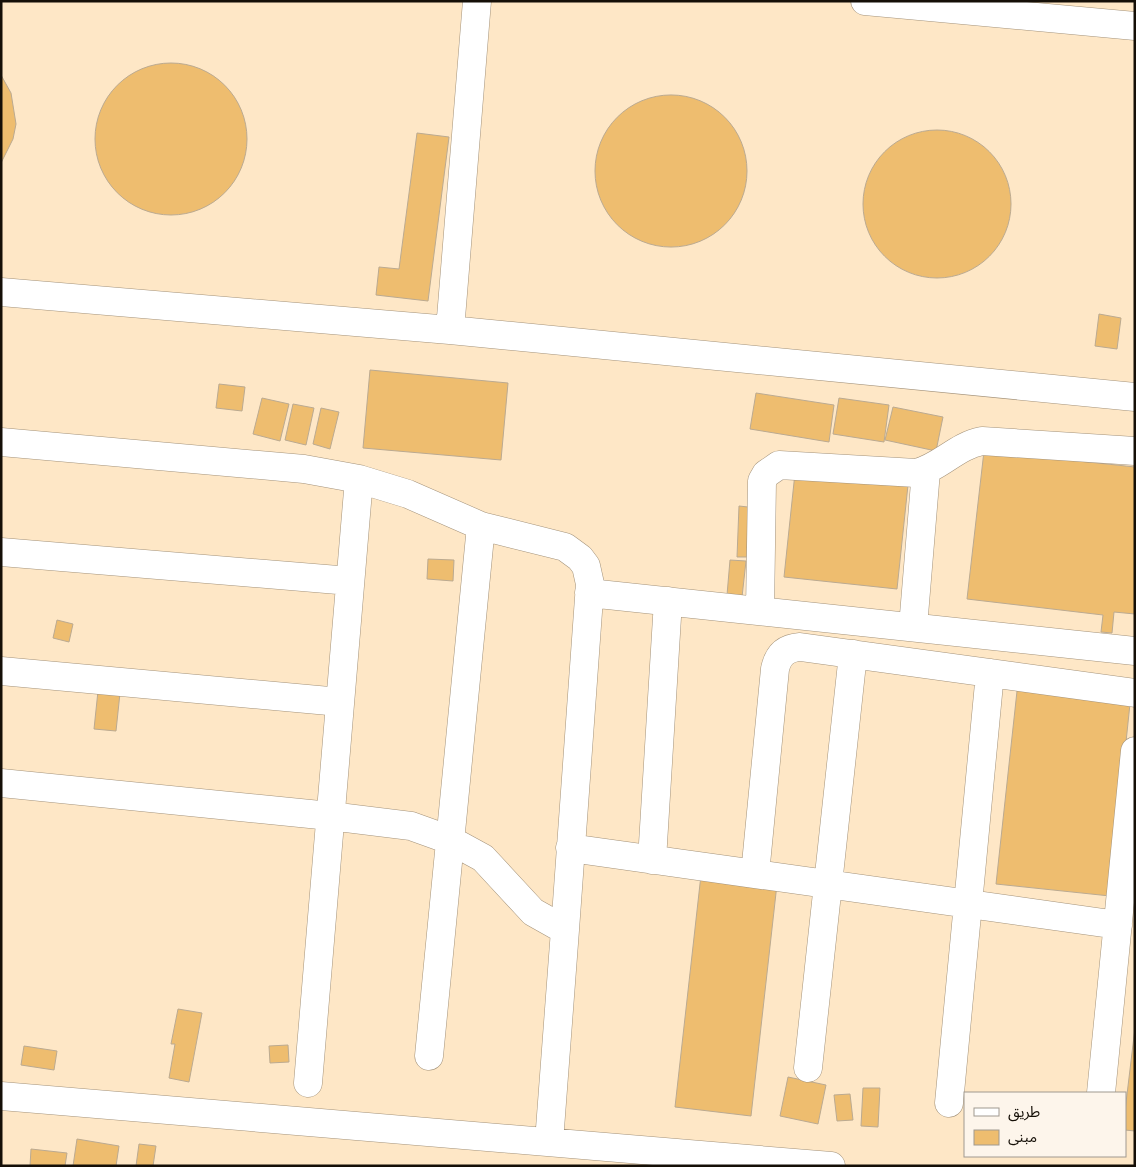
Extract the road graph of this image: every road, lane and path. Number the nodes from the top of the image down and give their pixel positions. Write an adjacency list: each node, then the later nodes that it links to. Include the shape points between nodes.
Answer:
1 (477, 1): 5 (lane)
2 (865, 1): 3 (lane)
3 (1135, 26)
4 (1, 292): 5 (lane)
5 (450, 330): 6 (lane)
6 (1135, 397)
7 (1, 442): 10 (lane, via 304,469)
8 (1135, 451): 9 (lane, via 982,441 962,447)
9 (926, 470): 16 (lane, via 905,474 786,464 772,468 762,481); 17 (lane)
10 (359, 479): 11 (lane, via 408,494); 13 (lane)
11 (481, 526): 14 (lane, via 556,544 573,552 586,566); 27 (lane)
12 (1, 552): 13 (lane)
13 (350, 581): 23 (lane)
14 (589, 593): 15 (lane); 28 (lane)
15 (668, 601): 16 (lane); 29 (lane)
16 (760, 611): 17 (lane)
17 (913, 627): 18 (lane)
18 (1135, 651)
19 (853, 654): 21 (lane); 30 (lane, via 800,647 787,650 776,661); 31 (lane)
20 (1, 671): 23 (lane)
21 (990, 673): 22 (lane); 32 (lane)
22 (1135, 693)
23 (340, 702): 26 (lane)
24 (1135, 751): 33 (lane)
25 (1, 784): 26 (lane)
26 (330, 816): 27 (lane, via 411,826); 37 (lane)
27 (450, 840): 34 (lane, via 483,858 532,912); 35 (lane)
28 (570, 848): 29 (lane); 34 (lane)
29 (652, 860): 30 (lane)
30 (755, 874): 31 (lane)
31 (828, 885): 32 (lane); 36 (lane)
32 (968, 904): 33 (lane); 40 (lane)
33 (1118, 925): 38 (lane)
34 (565, 930): 41 (lane)
35 (429, 1056)
36 (808, 1068)
37 (308, 1084)
38 (1101, 1092)
39 (1, 1096): 41 (lane)
40 (949, 1104)
41 (549, 1142): 42 (lane)
42 (683, 1160): 43 (lane)
43 (831, 1166)

